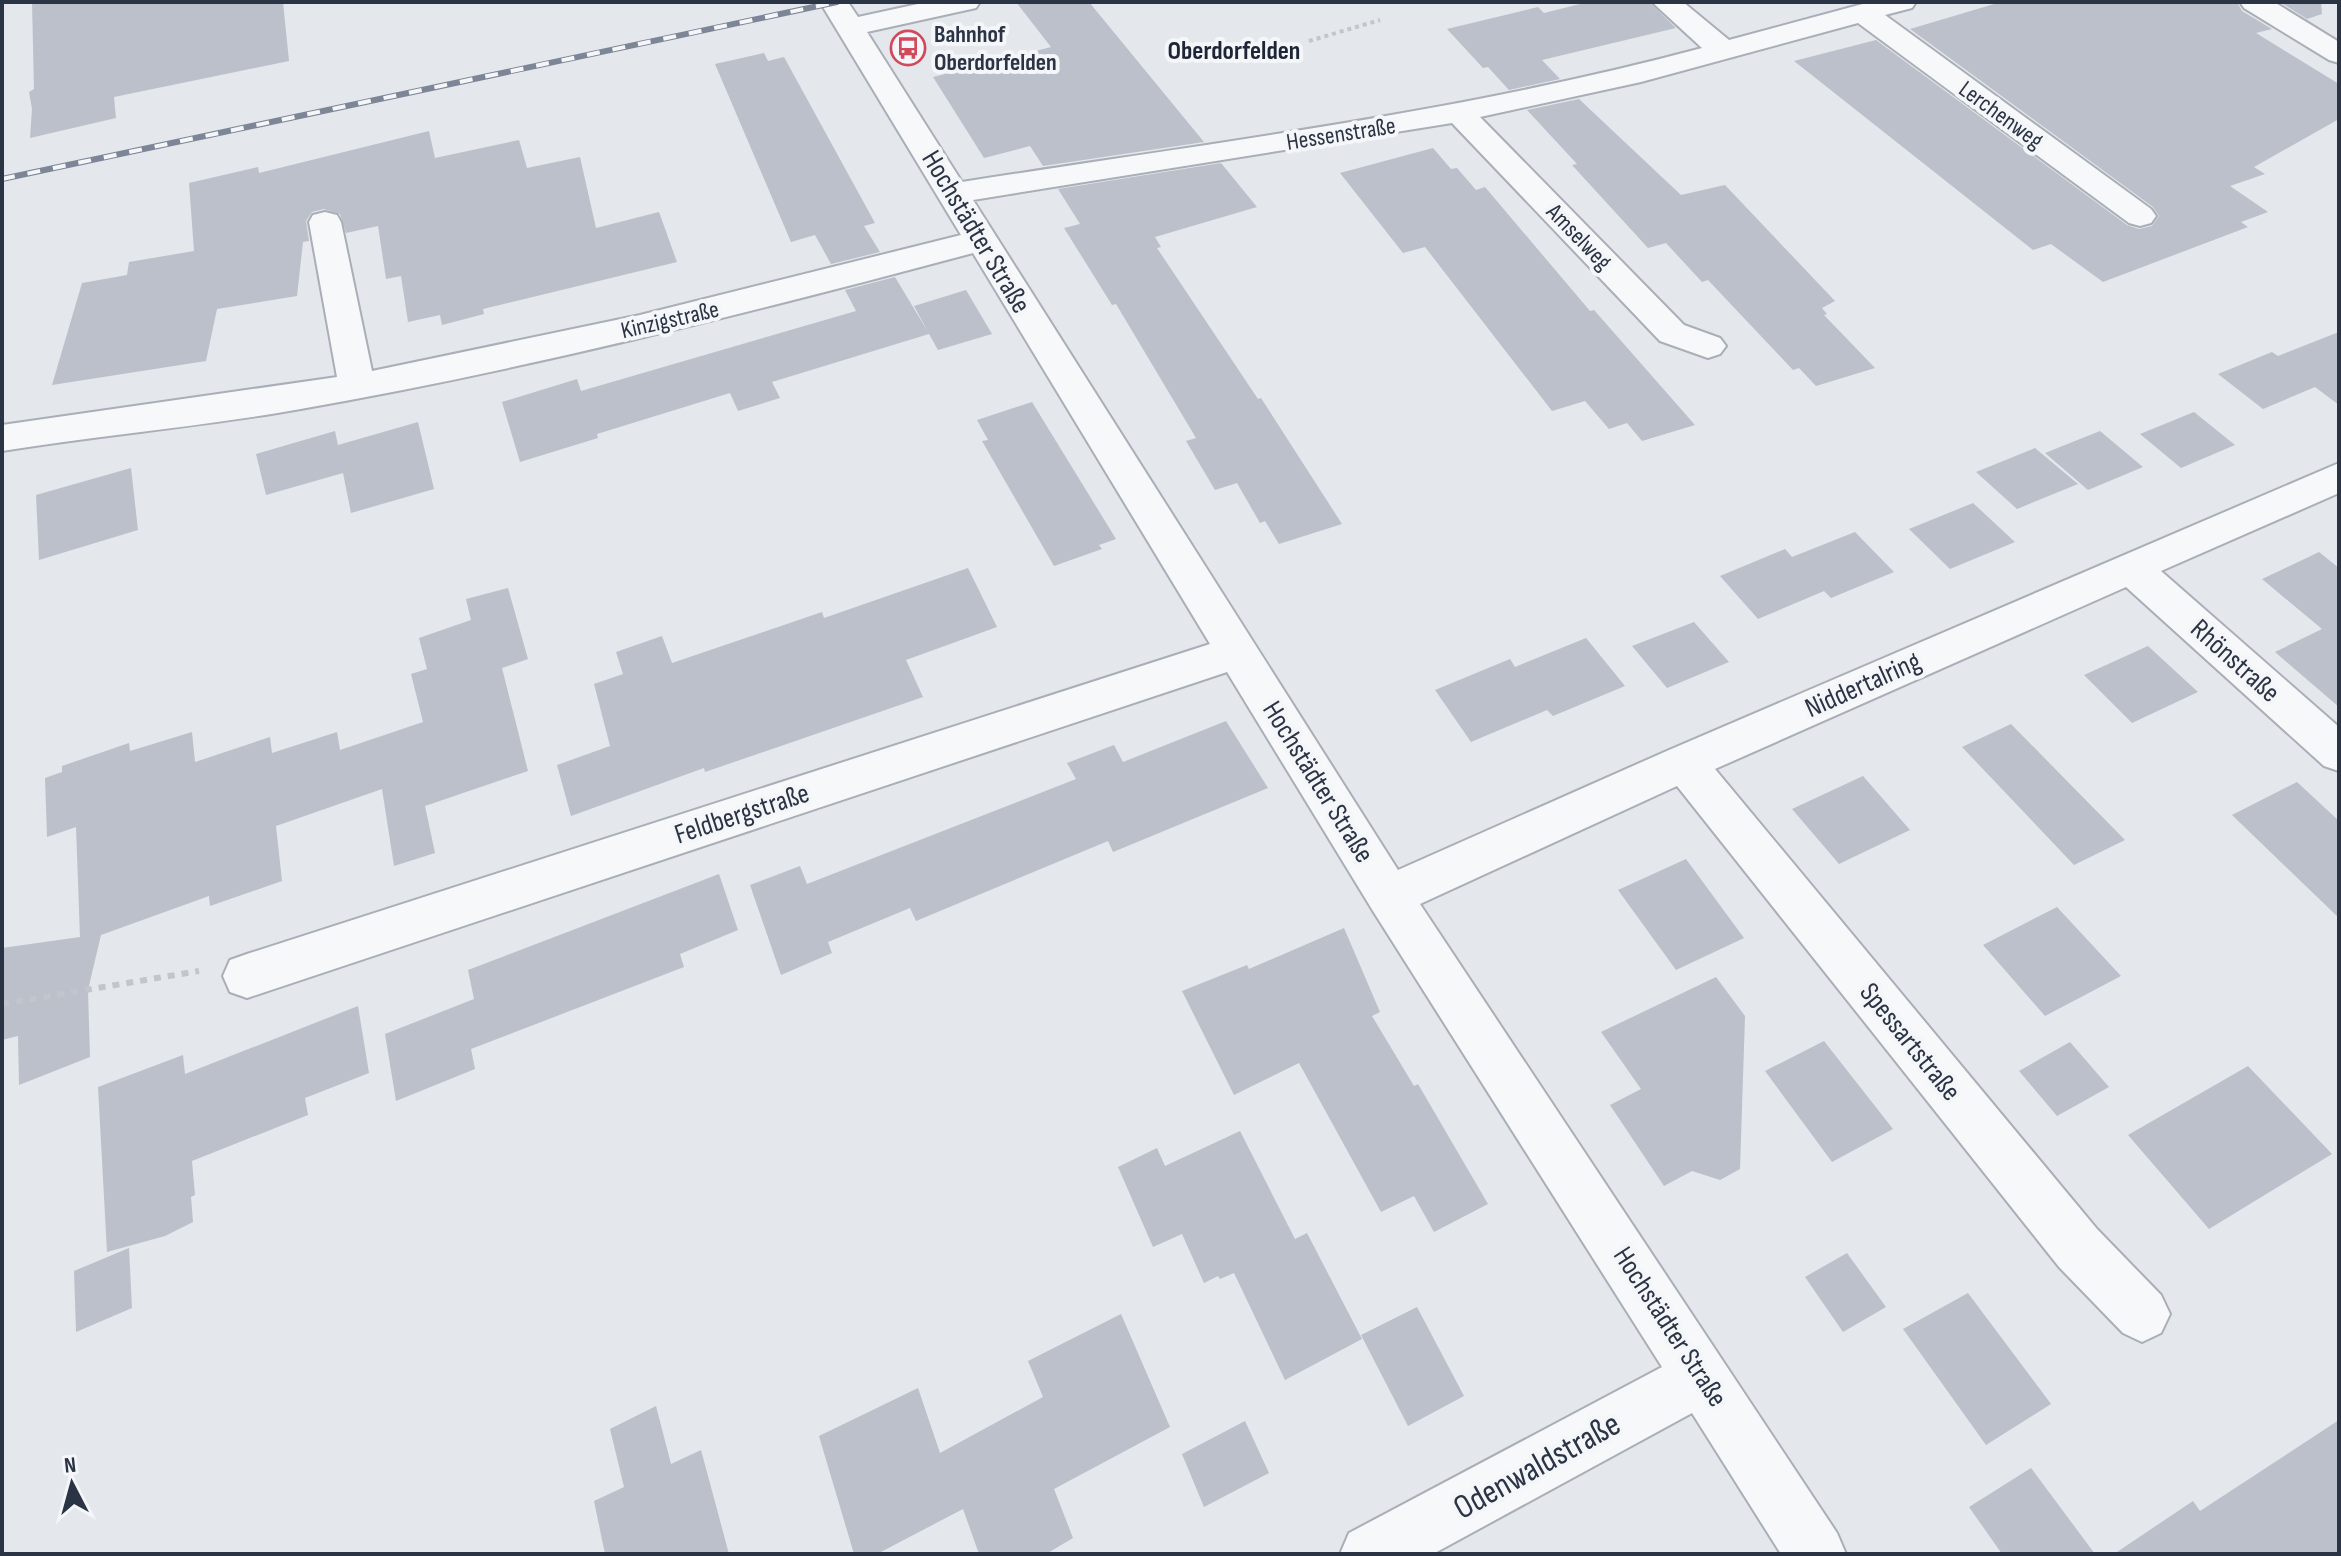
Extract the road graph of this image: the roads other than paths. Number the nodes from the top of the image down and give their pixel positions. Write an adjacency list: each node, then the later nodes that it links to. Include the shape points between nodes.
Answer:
1 (834, 2): 6 (street, Hochstädter Straße)
2 (966, 2): 6 (street)
3 (1666, 2): 7 (street)
4 (2254, 2): 8 (street)
5 (1881, 6): 7 (street, Hessenstraße); 11 (street, Lerchenweg)
6 (851, 27): 10 (street, Hochstädter Straße)
7 (1714, 43): 9 (street, Hessenstraße, via 1631,76)
8 (2339, 54)
9 (1459, 113): 10 (street, Hessenstraße); 14 (street, Amselweg, via 1672,333)
10 (953, 193): 13 (street, Hochstädter Straße)
11 (2140, 216)
12 (325, 222): 15 (street)
13 (981, 240): 15 (street, Kinzigstraße, via 704,312); 19 (street, Hochstädter Straße)
14 (1708, 346)
15 (357, 386): 16 (street, Kinzigstraße)
16 (2, 438)
17 (2339, 477): 18 (street, Niddertalring)
18 (2131, 568): 20 (street, Rhönstraße); 21 (street, Niddertalring)
19 (1237, 652): 22 (street, Hochstädter Straße); 23 (street, Feldbergstraße)
20 (2339, 753)
21 (1684, 763): 22 (street, Niddertalring); 24 (street, Spessartstraße, via 2078,1248)
22 (1389, 896): 25 (street, Hochstädter Straße)
23 (247, 976)
24 (2142, 1314)
25 (1702, 1376): 26 (street, Odenwaldstraße); 27 (street, Hochstädter Straße)
26 (1370, 1554)
27 (1816, 1554)

